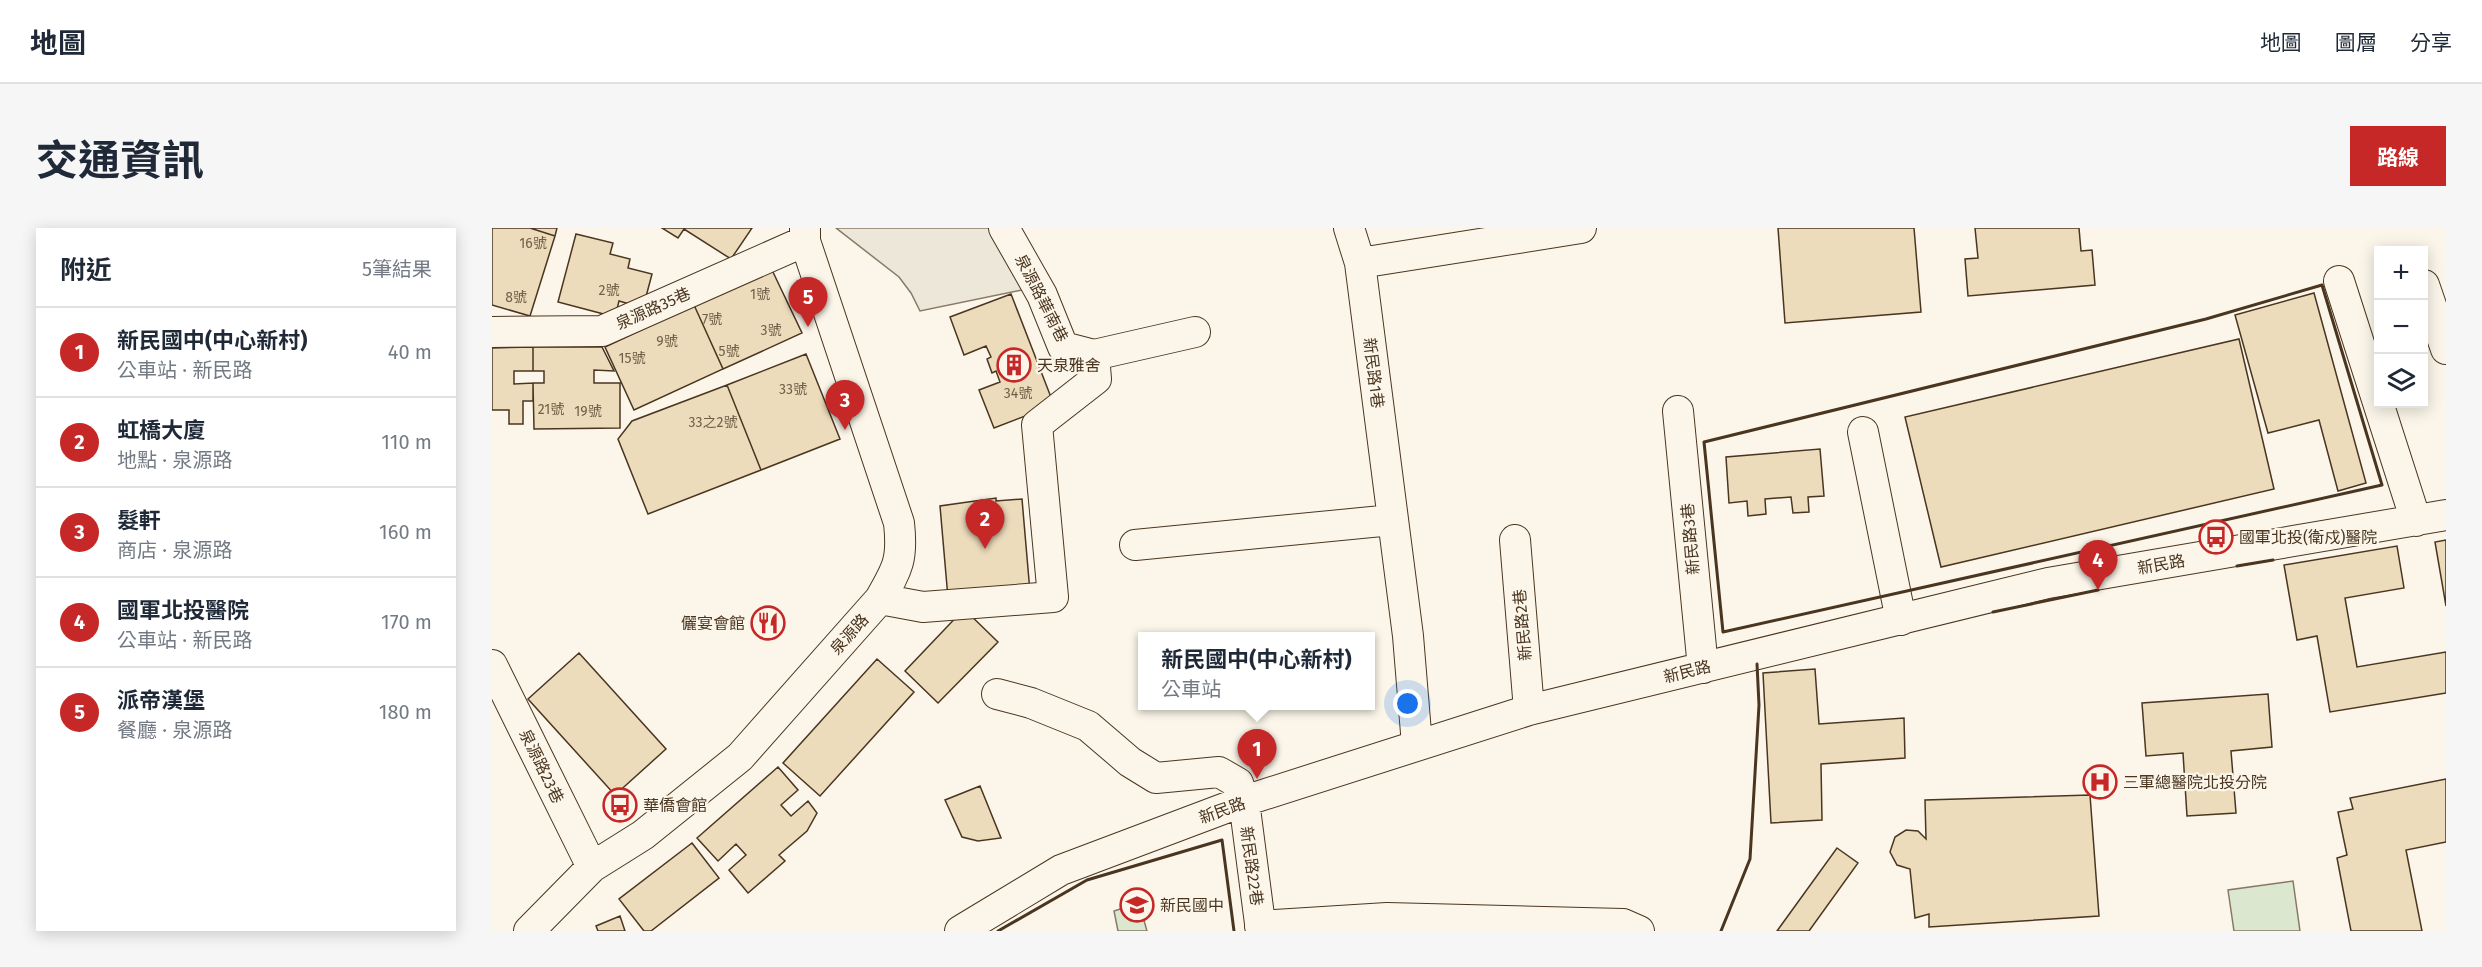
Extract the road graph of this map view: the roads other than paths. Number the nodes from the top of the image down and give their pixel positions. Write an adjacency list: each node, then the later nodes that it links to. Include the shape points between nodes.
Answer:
1 (1004, 228): 11 (street, 泉源路華南巷, via 1042,295 1063,347)
2 (1349, 228): 5 (street, 新民路1巷)
3 (1581, 228): 5 (street)
4 (805, 235): 8 (street, 泉源路35巷, via 602,331); 19 (street, 泉源路, via 899,523 899,562)
5 (1360, 263): 15 (street, 新民路1巷)
6 (2339, 281): 16 (street)
7 (2428, 297): 10 (street)
8 (492, 332)
9 (1195, 332): 11 (street, 泉源路華南巷)
10 (2446, 349)
11 (1094, 355): 19 (street, via 1096,379 1037,425 1053,597 923,607)
12 (1678, 411): 22 (street, 新民路3巷)
13 (1863, 432): 20 (street)
14 (2446, 515): 16 (street, 新民路)
15 (1392, 520): 18 (street); 25 (street, 新民路1巷, via 1408,636)
16 (2416, 521): 20 (street, 新民路, via 2048,583)
17 (1515, 540): 24 (street, 新民路2巷)
18 (1136, 545)
19 (880, 599): 27 (street, 泉源路, via 740,757 643,835)
20 (1901, 620): 22 (street, 新民路)
21 (492, 665): 27 (street, 泉源路23巷)
22 (1702, 668): 24 (street, 新民路)
23 (997, 694): 26 (street, via 1088,726 1130,762 1156,778 1219,772 1238,783)
24 (1529, 710): 25 (street, 新民路)
25 (1417, 745): 26 (street, 新民路)
26 (1244, 801): 28 (street, 新民路22巷); 30 (street, 新民路, via 1061,870)
27 (592, 867): 29 (street, 泉源路)
28 (1261, 928): 31 (street, via 1387,918 1623,924)
29 (529, 931)
30 (960, 931)
31 (1639, 931)

